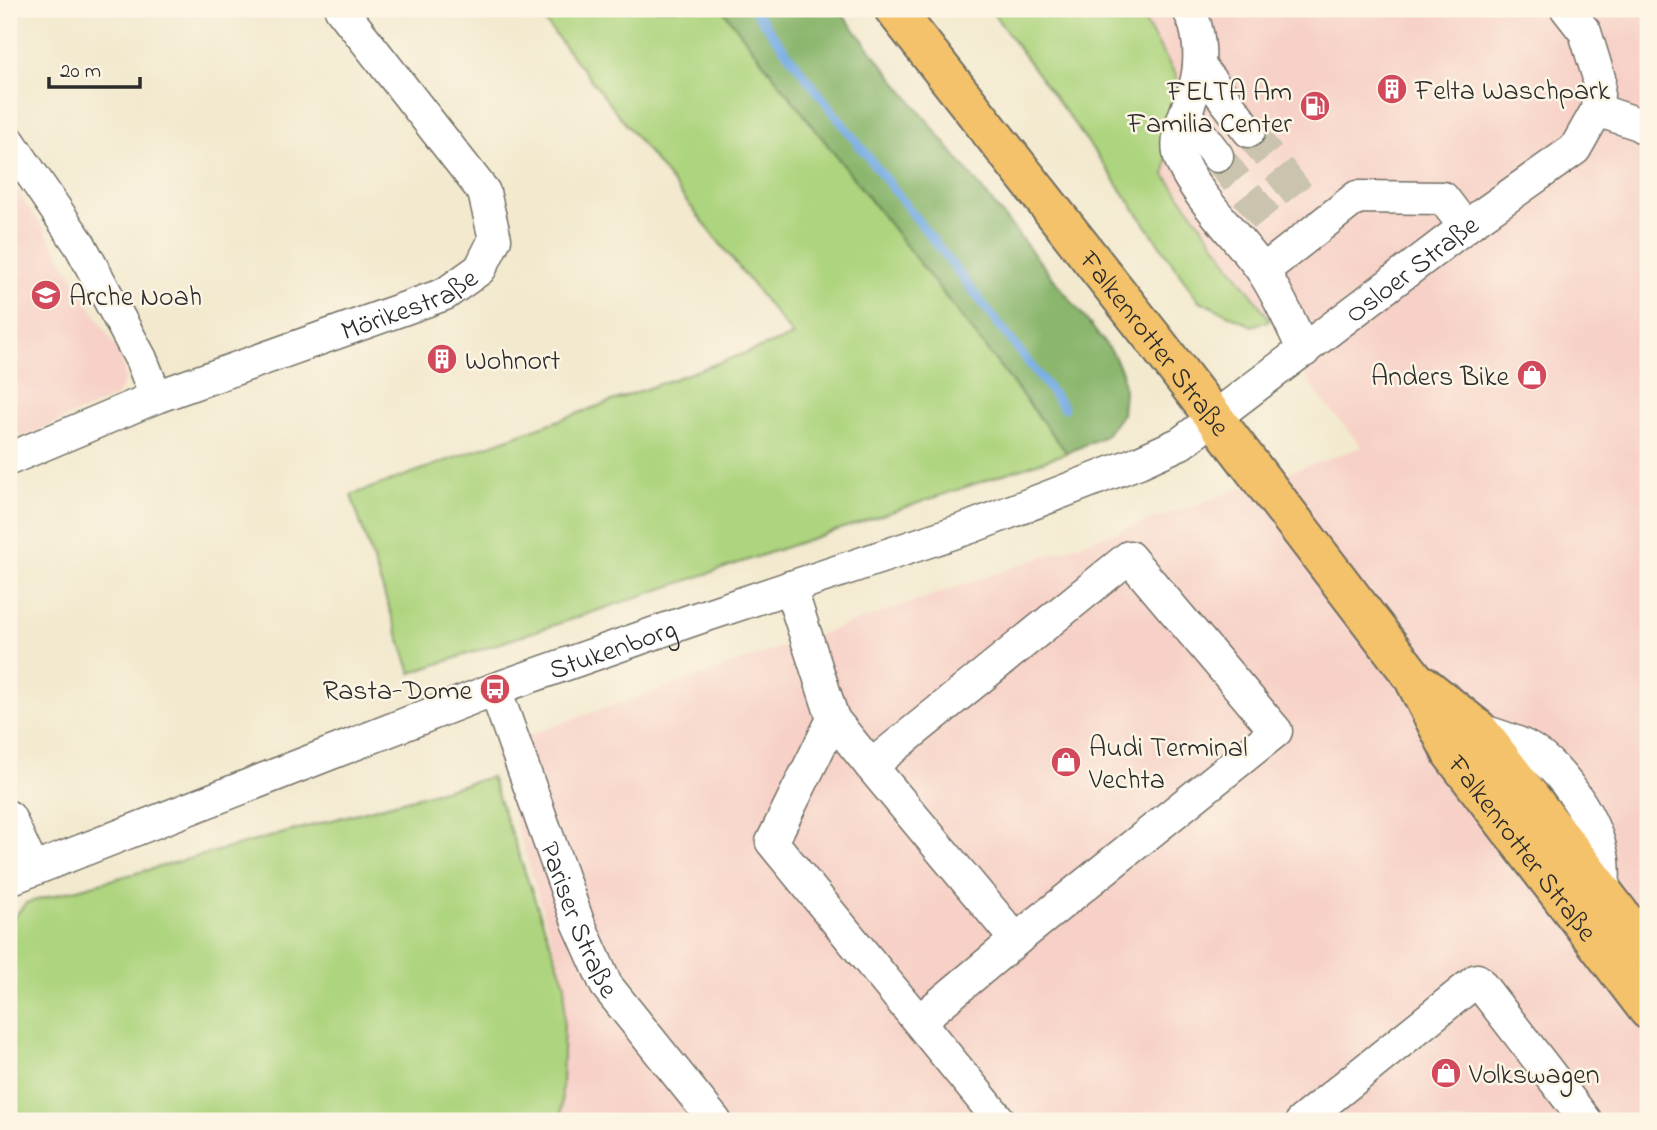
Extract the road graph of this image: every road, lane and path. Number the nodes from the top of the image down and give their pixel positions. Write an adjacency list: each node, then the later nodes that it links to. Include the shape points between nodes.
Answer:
1 (341, 9): 15 (street, Mörikestraße, via 484,192 495,239 480,269 445,294)
2 (894, 9): 16 (main road, Falkenrotter Straße)
3 (1188, 9): 5 (street, via 1196,25)
4 (1567, 9): 6 (street, Osloer Straße, via 1585,32 1599,78)
5 (1199, 66): 7 (street); 9 (street)
6 (1597, 110): 8 (street); 12 (street, Osloer Straße, via 1574,149)
7 (1186, 115): 11 (street); 13 (street, via 1178,150 1183,165)
8 (1648, 130)
9 (1249, 131)
10 (9, 141): 15 (street, via 80,245 141,359)
11 (1217, 156)
12 (1465, 227): 13 (street, via 1443,198 1357,197 1314,214 1283,239); 14 (street, Osloer Straße)
13 (1263, 271): 14 (street)
14 (1304, 351): 16 (street, Osloer Straße)
15 (156, 397): 17 (street, Mörikestraße)
16 (1214, 419): 18 (street, Stukenborg, via 1181,443 1139,462 971,527); 19 (main road, Falkenrotter Straße)
17 (9, 459)
18 (790, 587): 20 (street, Stukenborg); 21 (street)
19 (1413, 677): 26 (main road, Falkenrotter Straße, via 1478,729); 27 (main road, Falkenrotter Straße, via 1452,754)
20 (495, 689): 24 (street, Stukenborg); 29 (street, Pariser Straße, via 578,922 606,985)
21 (833, 719): 22 (street); 28 (street, via 772,842)
22 (871, 766): 25 (street); 25 (street, via 1129,557 1276,731)
23 (9, 817): 24 (street)
24 (21, 874)
25 (1016, 940): 28 (street)
26 (1648, 951)
27 (1648, 1010)
28 (919, 1021): 30 (street)
29 (715, 1121)
30 (1000, 1121)
31 (1302, 1121): 32 (street, via 1477,980)
32 (1586, 1121)

